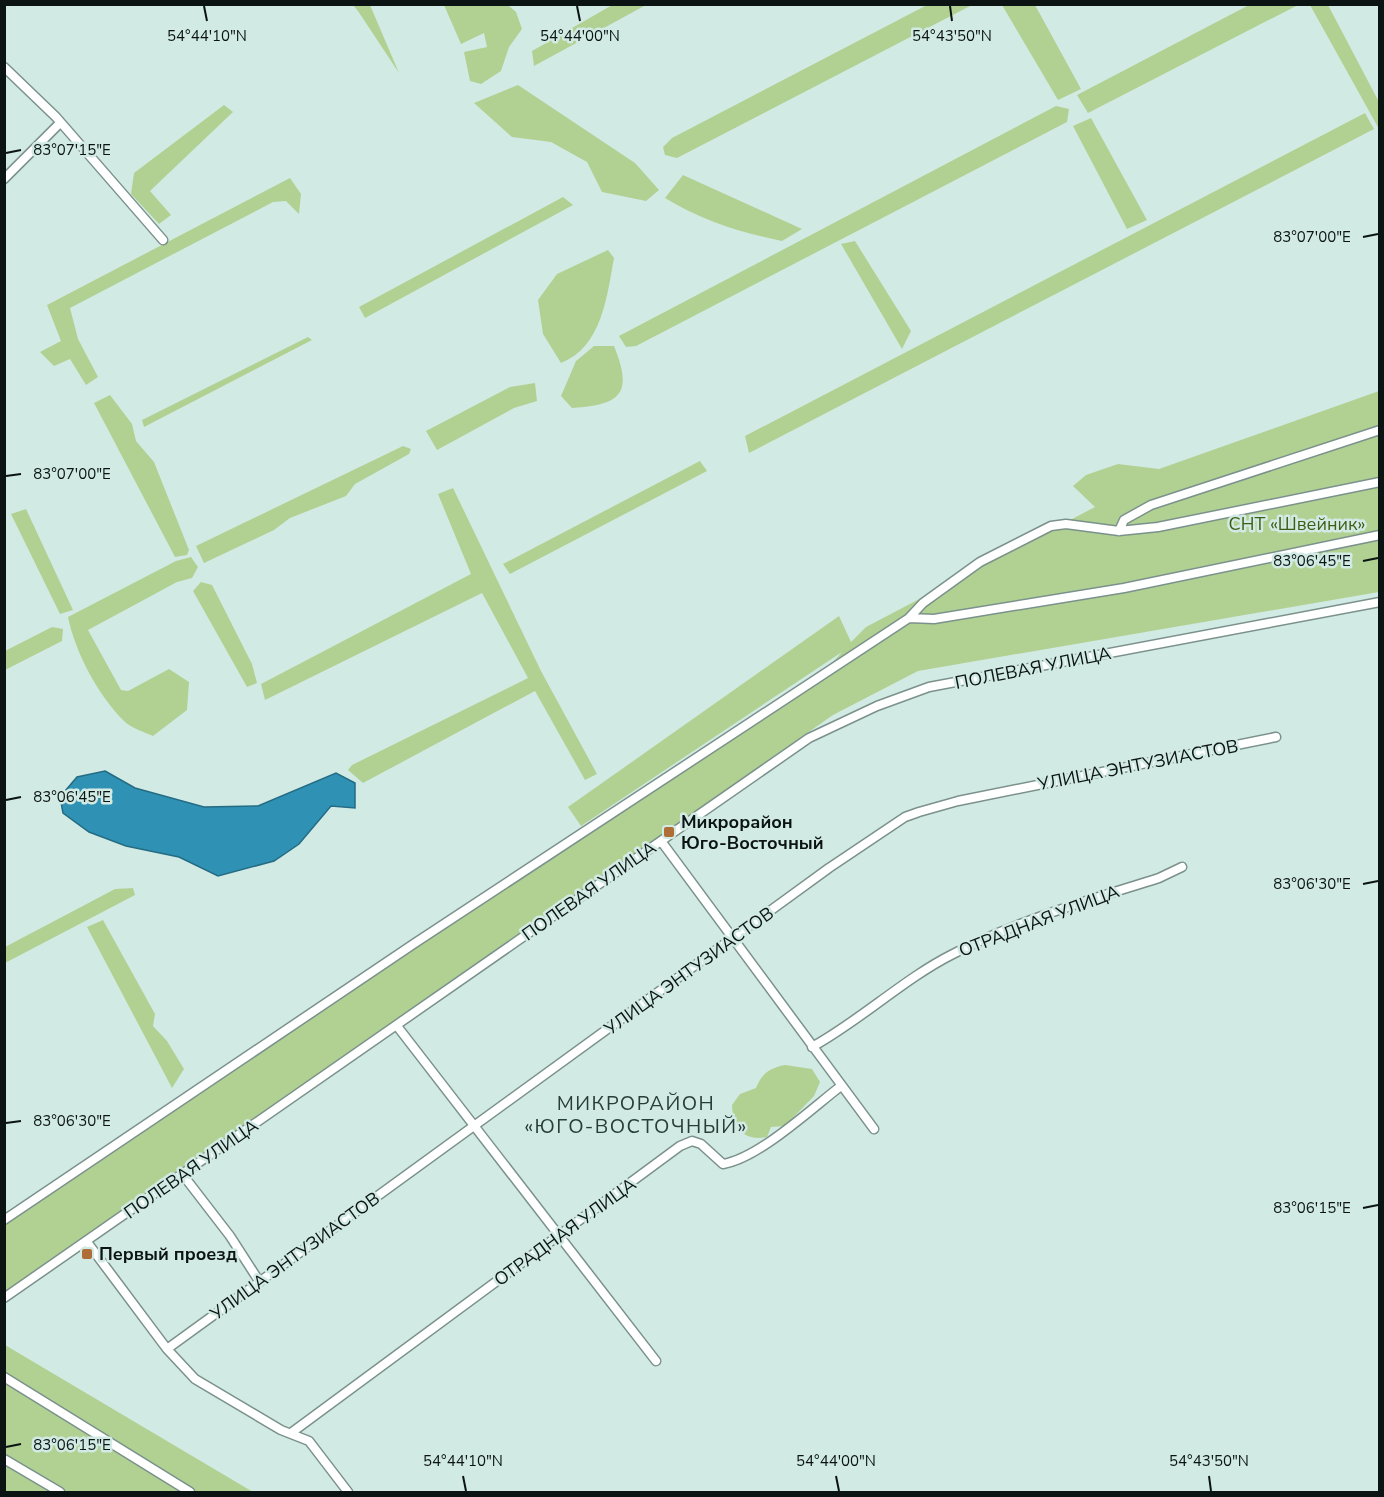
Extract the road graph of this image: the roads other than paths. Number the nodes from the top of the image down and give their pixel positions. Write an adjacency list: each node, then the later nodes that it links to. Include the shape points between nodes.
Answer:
1 (4, 66): 2 (street)
2 (59, 124): 3 (street); 4 (street)
3 (4, 179)
4 (163, 240)
5 (1380, 430): 7 (street, via 1151,505 1124,520)
6 (1380, 482): 7 (street, via 1158,527)
7 (1119, 531): 10 (street, via 1051,525 980,562 923,603)
8 (1380, 535): 10 (street, via 1124,588 934,619)
9 (1380, 602): 12 (street, ПОЛЕВАЯ УЛИЦА, via 929,687 809,738)
10 (909, 618): 21 (street, via 415,943)
11 (1276, 737): 14 (street, УЛИЦА ЭНТУЗИАСТОВ, via 958,801 905,817)
12 (661, 841): 14 (street); 15 (street, ПОЛЕВАЯ УЛИЦА)
13 (1182, 867): 16 (street, ОТРАДНАЯ УЛИЦА, via 986,938 951,955)
14 (735, 939): 16 (street); 18 (street, УЛИЦА ЭНТУЗИАСТОВ)
15 (397, 1026): 18 (street); 20 (street, ПОЛЕВАЯ УЛИЦА)
16 (812, 1047): 17 (street)
17 (842, 1086): 19 (street); 22 (street, ОТРАДНАЯ УЛИЦА, via 756,1151 729,1163 723,1164 701,1144 692,1141 680,1146)
18 (476, 1126): 22 (street); 24 (street, УЛИЦА ЭНТУЗИАСТОВ)
19 (874, 1129)
20 (183, 1175): 23 (street, ПОЛЕВАЯ УЛИЦА); 24 (street)
21 (4, 1220)
22 (559, 1235): 27 (street); 29 (street, ОТРАДНАЯ УЛИЦА)
23 (87, 1242): 25 (street, ПОЛЕВАЯ УЛИЦА); 26 (street)
24 (259, 1281): 26 (street, УЛИЦА ЭНТУЗИАСТОВ)
25 (4, 1298)
26 (167, 1349): 29 (street, via 195,1379)
27 (656, 1361)
28 (4, 1377): 32 (street)
29 (291, 1433): 33 (street, via 309,1441)
30 (4, 1458): 31 (street)
31 (60, 1492)
32 (190, 1492)
33 (348, 1492)

